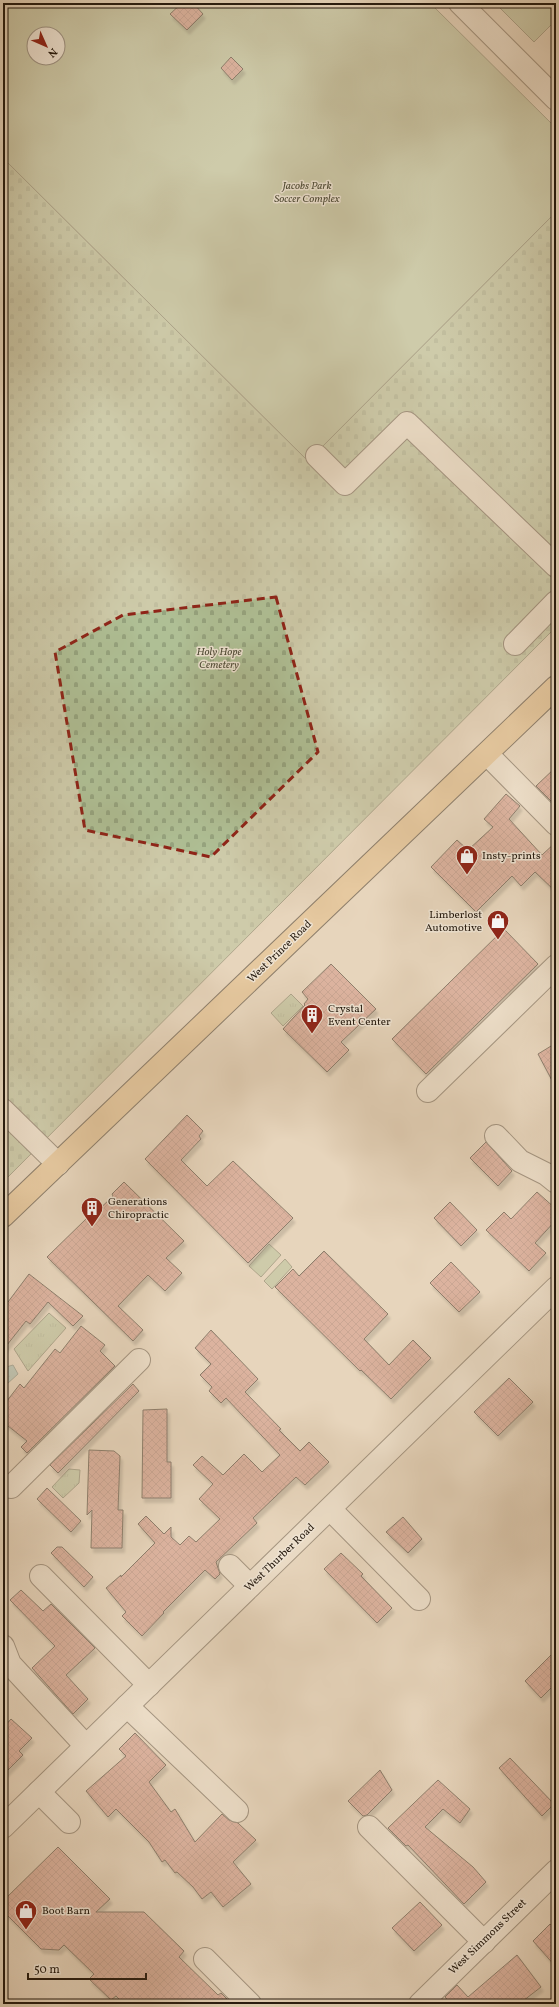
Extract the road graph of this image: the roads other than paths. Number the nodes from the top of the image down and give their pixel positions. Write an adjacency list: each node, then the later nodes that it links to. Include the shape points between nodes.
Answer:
1 (460, 3): 2 (street)
2 (556, 99)
3 (317, 456): 4 (street, via 345,484 407,422)
4 (556, 566)
5 (556, 602): 6 (street)
6 (515, 644)
7 (556, 687): 8 (main road, West Prince Road)
8 (487, 754): 9 (street); 14 (main road, West Prince Road)
9 (556, 824)
10 (556, 966): 11 (street)
11 (428, 1091)
12 (3, 1110): 14 (street)
13 (496, 1136): 15 (street, via 520,1161)
14 (58, 1164): 16 (main road, West Prince Road)
15 (556, 1182)
16 (3, 1216)
17 (556, 1288): 20 (street, West Thurber Road)
18 (139, 1360): 19 (street)
19 (11, 1487)
20 (330, 1508): 23 (street, West Thurber Road); 24 (street)
21 (230, 1566): 23 (street)
22 (41, 1576): 26 (street)
23 (250, 1586): 26 (street, West Thurber Road)
24 (418, 1599)
25 (3, 1646): 28 (street, via 10,1664)
26 (149, 1685): 27 (street, West Thurber Road)
27 (127, 1706): 28 (street, West Thurber Road); 30 (street)
28 (86, 1746): 29 (street, West Thurber Road)
29 (39, 1792): 31 (street); 32 (street, West Thurber Road)
30 (237, 1811)
31 (69, 1822)
32 (3, 1827)
33 (369, 1827): 35 (street)
34 (556, 1871): 35 (street, West Simmons Street)
35 (484, 1942): 38 (street, West Simmons Street)
36 (205, 1959): 37 (street)
37 (250, 2004)
38 (420, 2004)

